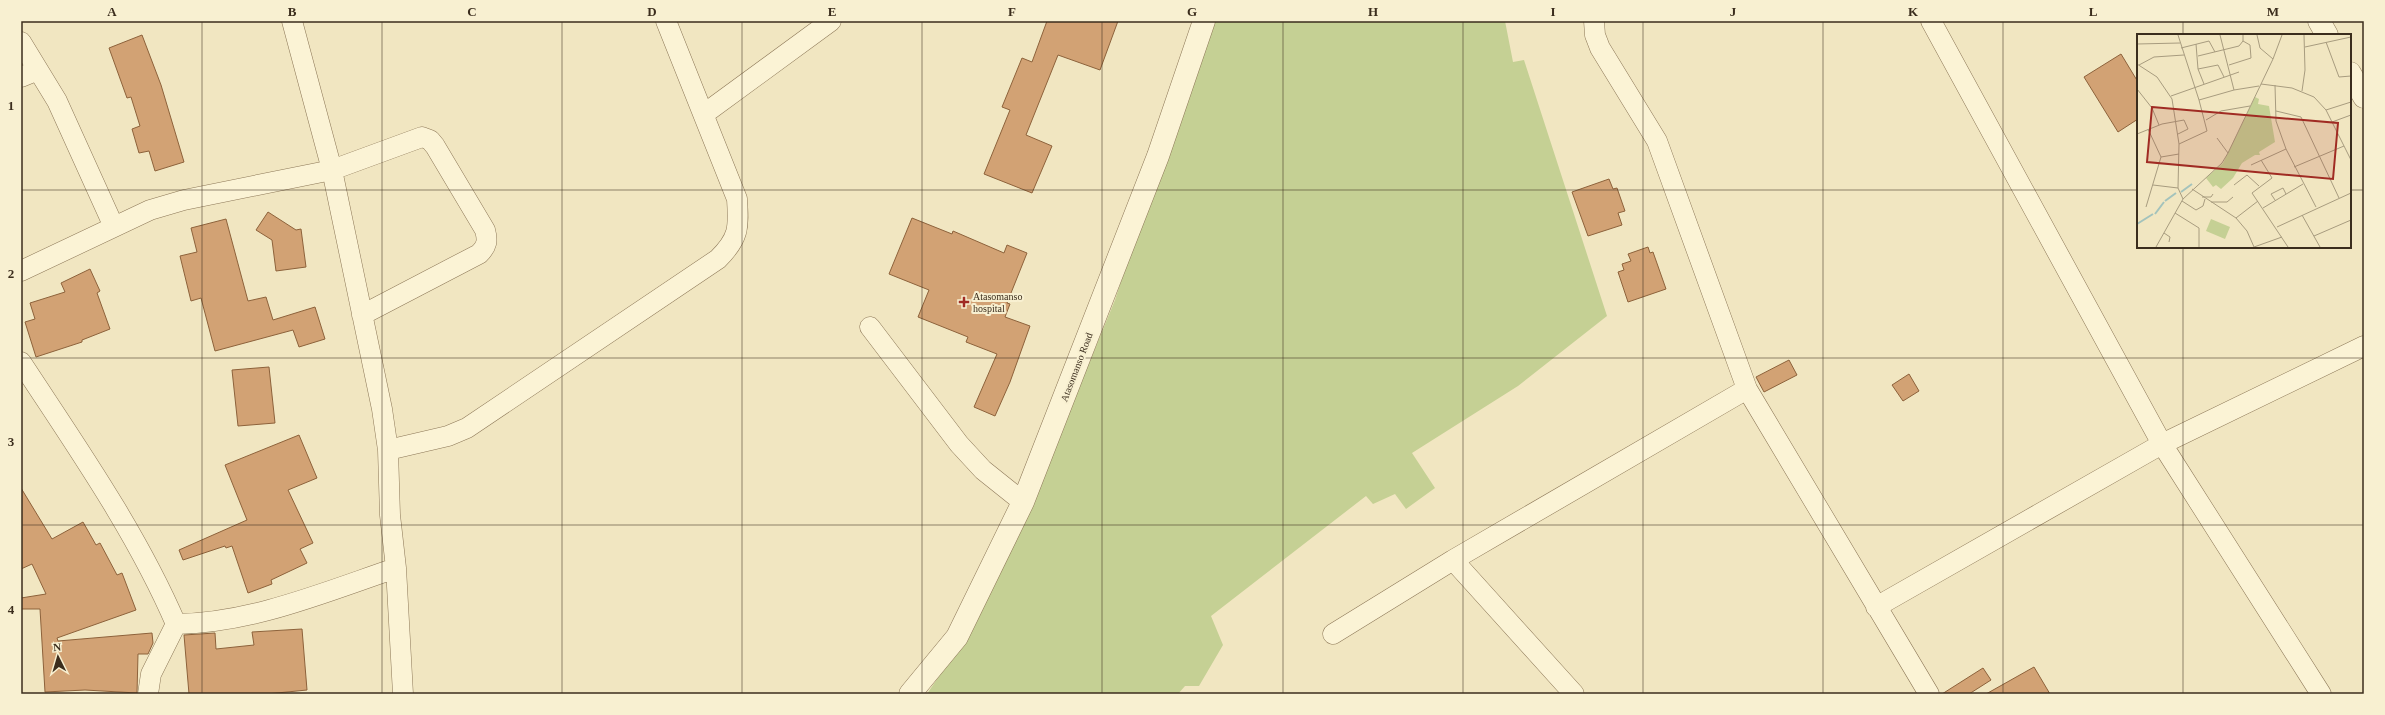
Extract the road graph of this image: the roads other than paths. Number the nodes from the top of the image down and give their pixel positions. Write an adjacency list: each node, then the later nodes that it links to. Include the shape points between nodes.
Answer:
1 (292, 21): 14 (street)
2 (666, 21): 13 (street)
3 (831, 21): 13 (street)
4 (1204, 21): 24 (street, Atasomanso Road, via 1158,156)
5 (1594, 21): 21 (street, via 1595,35 1600,48 1656,141)
6 (1931, 21): 22 (street)
7 (2319, 21): 8 (street)
8 (2326, 34)
9 (21, 42): 10 (street)
10 (30, 74): 15 (street, via 57,101)
11 (2351, 76): 12 (street)
12 (2364, 97)
13 (704, 114): 23 (street, via 737,199 739,225 733,244 718,259 467,428 448,436)
14 (332, 170): 15 (street, via 184,200 150,210); 17 (street); 17 (street, via 415,138 430,140 486,230 488,238 486,247 479,254)
15 (114, 227): 16 (street)
16 (21, 271)
17 (362, 315): 23 (street)
18 (870, 327): 24 (street, via 959,444 983,470)
19 (2364, 346): 22 (street)
20 (21, 362): 28 (street, via 112,502)
21 (1747, 389): 25 (street); 27 (street)
22 (2162, 444): 27 (street); 35 (street)
23 (388, 450): 26 (street, via 390,515)
24 (1023, 502): 32 (street, Atasomanso Road, via 957,637)
25 (1453, 560): 29 (street); 33 (street)
26 (396, 568): 28 (street, via 284,606 213,621); 31 (street)
27 (1876, 607): 34 (street)
28 (176, 624): 30 (street, via 151,674)
29 (1333, 634)
30 (148, 694)
31 (403, 694)
32 (910, 694)
33 (1574, 694)
34 (1929, 694)
35 (2321, 694)

